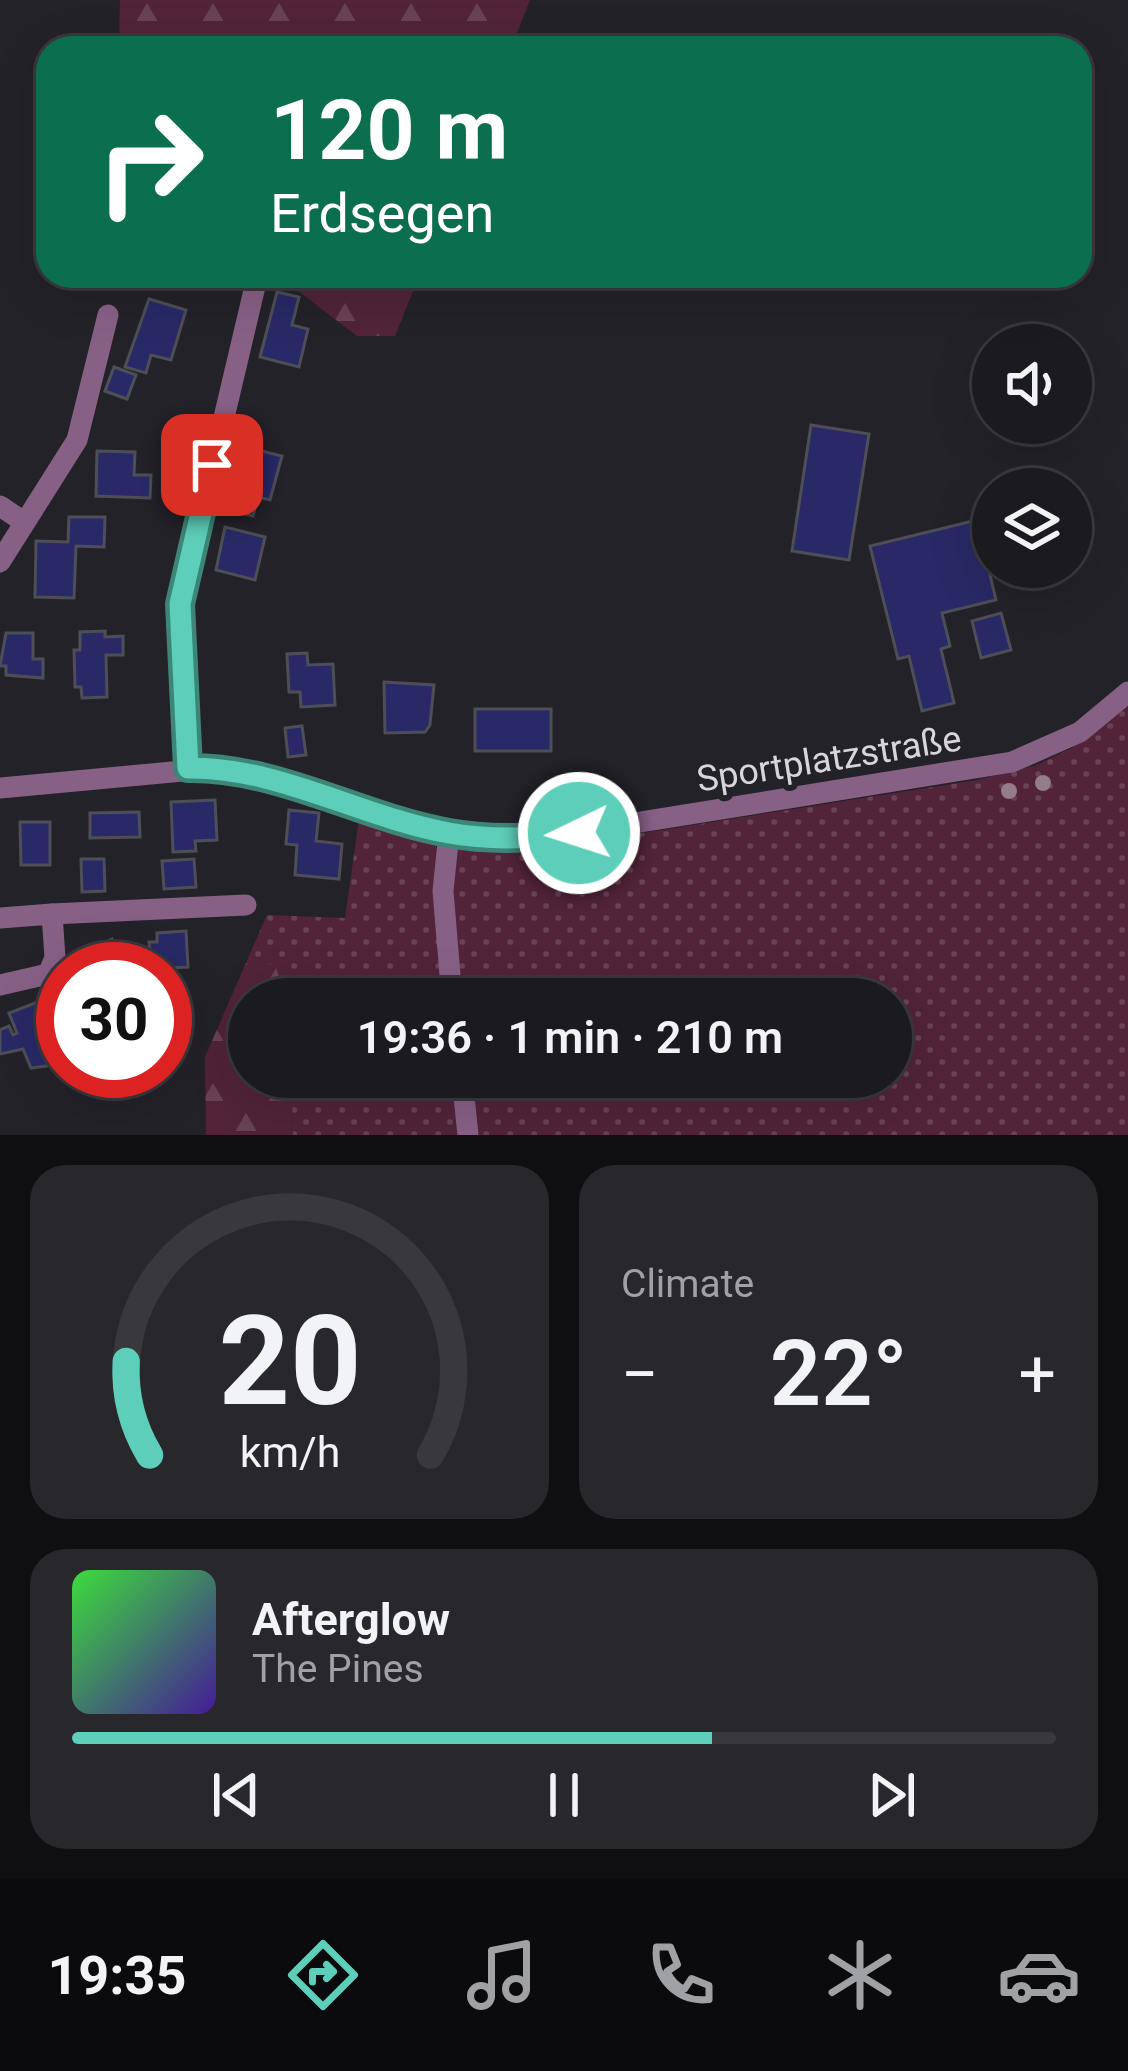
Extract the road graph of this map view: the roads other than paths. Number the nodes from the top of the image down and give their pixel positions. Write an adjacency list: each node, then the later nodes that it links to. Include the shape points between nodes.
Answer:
1 (255, 288): 7 (street, via 180,604)
2 (109, 315): 4 (street, via 76,440)
3 (0, 506): 4 (street)
4 (24, 522): 5 (street)
5 (0, 562)
6 (1128, 692): 9 (street, Sportplatzstraße, via 1081,732 1012,763 595,832)
7 (188, 768): 8 (street, Sportplatzstraße); 9 (street, Sportplatzstraße, via 242,772)
8 (0, 788)
9 (448, 833): 13 (street)
10 (247, 905): 11 (street)
11 (52, 914): 12 (street); 14 (street, via 53,968 36,980)
12 (0, 918)
13 (450, 978)
14 (0, 985)
15 (464, 1098): 16 (street)
16 (468, 1135)

